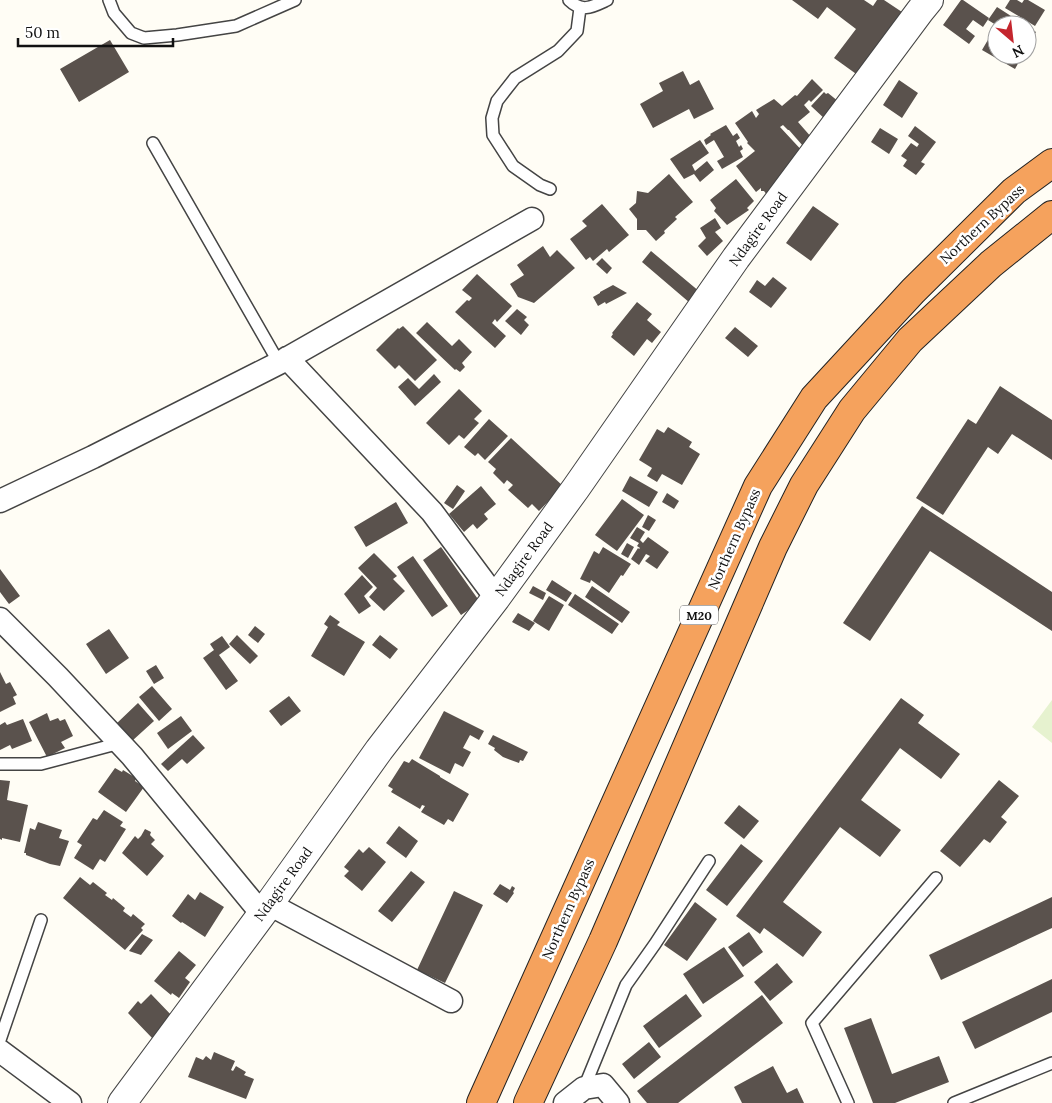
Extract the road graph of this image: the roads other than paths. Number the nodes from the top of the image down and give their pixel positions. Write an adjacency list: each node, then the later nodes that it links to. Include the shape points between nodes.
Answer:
1 (109, 0): 2 (lane, via 114,13 131,34 144,38 236,26)
2 (295, 0)
3 (569, 0): 6 (lane)
4 (607, 0): 6 (lane)
5 (920, 4): 14 (street, Ndagire Road)
6 (580, 8): 9 (lane, via 577,31 558,51 515,78 498,102 492,118 493,135 514,166)
7 (153, 143): 12 (lane)
8 (1052, 164): 29 (highway, Northern Bypass / M20, via 1014,191 912,290 814,398 758,486)
9 (550, 189)
10 (1052, 215): 30 (highway, M20, via 991,264 910,340 852,410 804,485 773,546 604,941)
11 (532, 219): 12 (street)
12 (283, 360): 13 (street); 14 (street, via 432,512)
13 (0, 501)
14 (496, 598): 20 (street, Ndagire Road, via 379,750)
15 (0, 619): 16 (street)
16 (120, 743): 17 (lane, via 41,764); 20 (street)
17 (0, 764)
18 (709, 861): 26 (lane, via 626,986)
19 (936, 878): 33 (lane, via 812,1023)
20 (265, 909): 22 (street); 28 (street, Ndagire Road)
21 (41, 920): 23 (lane)
22 (451, 1001)
23 (0, 1040)
24 (0, 1051): 27 (street)
25 (1052, 1063): 34 (lane)
26 (584, 1088): 31 (street); 32 (street, via 603,1084)
27 (70, 1103)
28 (122, 1103)
29 (481, 1103)
30 (528, 1103)
31 (566, 1103)
32 (618, 1103)
33 (848, 1103)
34 (954, 1103)

